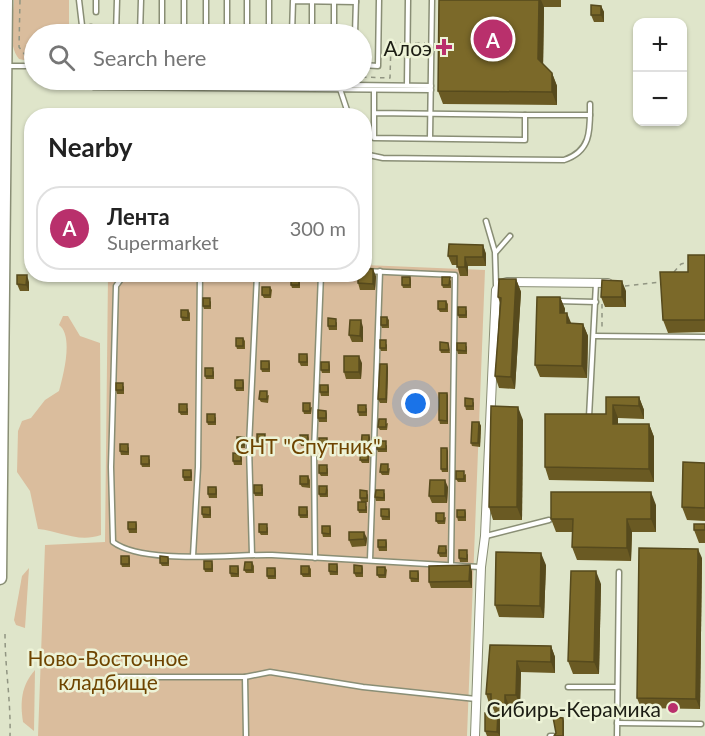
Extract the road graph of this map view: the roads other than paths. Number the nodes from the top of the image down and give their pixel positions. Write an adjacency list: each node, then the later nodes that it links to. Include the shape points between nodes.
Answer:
1 (6, 0): 32 (main road)
2 (79, 0): 19 (lane)
3 (96, 0): 18 (lane)
4 (117, 0): 20 (lane)
5 (141, 0): 21 (lane)
6 (162, 0): 22 (lane)
7 (184, 0): 23 (lane)
8 (206, 0): 24 (lane)
9 (227, 0): 25 (lane)
10 (247, 0): 26 (lane)
11 (269, 0): 27 (lane)
12 (379, 0): 34 (lane, via 378,66)
13 (408, 0): 36 (lane)
14 (432, 0): 37 (lane)
15 (312, 1): 17 (lane); 28 (lane, via 293,1); 29 (lane)
16 (356, 1): 17 (lane); 31 (lane)
17 (334, 2): 30 (lane)
18 (96, 12)
19 (81, 24)
20 (117, 24)
21 (140, 24)
22 (162, 24)
23 (184, 24)
24 (206, 24)
25 (226, 24)
26 (247, 24)
27 (269, 24)
28 (292, 24)
29 (312, 24)
30 (334, 24)
31 (355, 24)
32 (5, 66): 33 (lane); 65 (main road)
33 (24, 66)
34 (372, 66)
35 (372, 84): 36 (lane)
36 (407, 85): 37 (lane)
37 (431, 88): 39 (lane); 43 (lane)
38 (340, 90): 41 (lane)
39 (374, 90): 42 (lane)
40 (590, 104): 45 (lane)
41 (347, 108)
42 (374, 113): 43 (lane); 46 (lane, via 374,138)
43 (430, 114): 44 (lane); 46 (lane)
44 (525, 115): 45 (lane); 46 (lane, via 525,140)
45 (590, 116): 47 (lane, via 590,135 585,147 576,156 564,159)
46 (430, 138)
47 (372, 156)
48 (486, 221): 50 (lane)
49 (510, 236): 50 (lane)
50 (495, 252): 59 (lane)
51 (372, 271): 52 (lane)
52 (380, 271): 72 (lane); 73 (lane, via 455,275)
53 (119, 282): 70 (lane, via 111,467 113,542 122,549 140,553)
54 (200, 282): 70 (lane)
55 (257, 282): 69 (lane, via 249,446)
56 (321, 282): 71 (lane, via 314,451)
57 (596, 282): 58 (street); 59 (street, via 507,282); 61 (lane)
58 (608, 283)
59 (496, 290): 68 (street)
60 (550, 301): 61 (lane)
61 (596, 302): 62 (lane)
62 (594, 336): 63 (lane); 64 (lane, via 591,417)
63 (705, 337)
64 (581, 417)
65 (1, 491): 66 (main road)
66 (1, 517): 76 (main road)
67 (549, 520): 68 (lane)
68 (485, 536): 74 (street)
69 (252, 555): 70 (lane); 71 (lane)
70 (193, 556)
71 (315, 558): 72 (lane)
72 (369, 560): 73 (lane)
73 (451, 565): 74 (lane)
74 (481, 567): 77 (street)
75 (619, 572): 82 (lane)
76 (0, 578)
77 (479, 649): 78 (lane); 83 (street)
78 (489, 649)
79 (117, 676): 80 (lane)
80 (245, 677): 83 (lane, via 270,672); 86 (lane)
81 (568, 687): 82 (lane)
82 (618, 687): 84 (lane)
83 (477, 699): 87 (street)
84 (617, 723): 85 (lane); 88 (lane)
85 (701, 724)
86 (246, 736)
87 (475, 736)
88 (617, 736)

